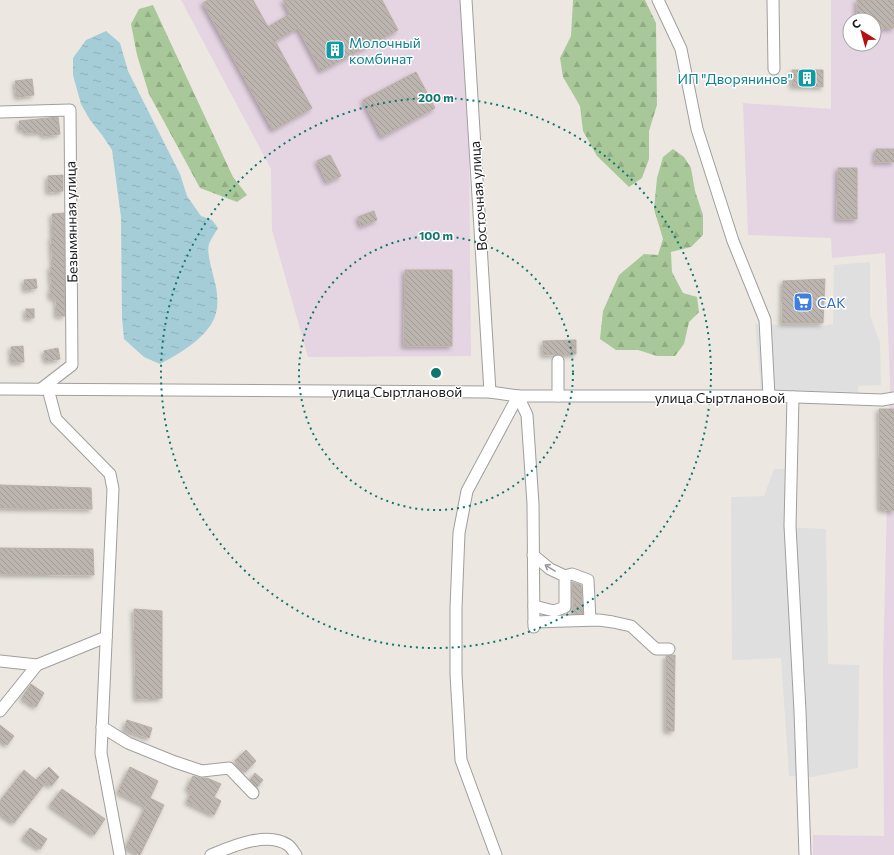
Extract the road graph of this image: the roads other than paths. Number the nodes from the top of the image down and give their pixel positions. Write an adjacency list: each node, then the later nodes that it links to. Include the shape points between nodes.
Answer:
1 (466, 0): 9 (street, Восточная улица)
2 (658, 0): 12 (street, via 682,50 700,136 733,241 765,320)
3 (773, 0): 4 (street)
4 (774, 69)
5 (0, 112): 8 (street, Безымянная улица, via 70,110 72,365)
6 (558, 361): 11 (street)
7 (0, 389): 8 (street, улица Сыртлановой)
8 (45, 389): 9 (street, улица Сыртлановой); 19 (street, via 56,419 110,474 113,489)
9 (490, 392): 10 (street, улица Сыртлановой)
10 (518, 396): 11 (street, улица Сыртлановой); 15 (street, via 527,415 533,504); 29 (street, via 467,491 459,533 456,674 462,760)
11 (558, 396): 12 (street, улица Сыртлановой)
12 (769, 396): 13 (street, улица Сыртлановой)
13 (793, 397): 14 (street, улица Сыртлановой, via 882,400); 30 (street, via 790,526)
14 (894, 398)
15 (533, 555): 16 (street, one-way to 15, via 550,569); 17 (street)
16 (565, 576): 17 (street, via 565,607 554,611); 18 (street, via 572,574 588,580)
17 (534, 606): 18 (street, via 534,624)
18 (590, 620): 20 (street, via 630,626 656,648)
19 (106, 637): 22 (street); 24 (street)
20 (670, 650)
21 (0, 661): 22 (street)
22 (37, 665): 23 (street)
23 (0, 711)
24 (102, 727): 25 (street, via 128,743 202,771 229,768); 26 (street, via 101,753)
25 (253, 793)
26 (120, 855)
27 (212, 855): 28 (street, via 243,843 272,839 289,846)
28 (296, 855)
29 (496, 855)
30 (805, 855)

